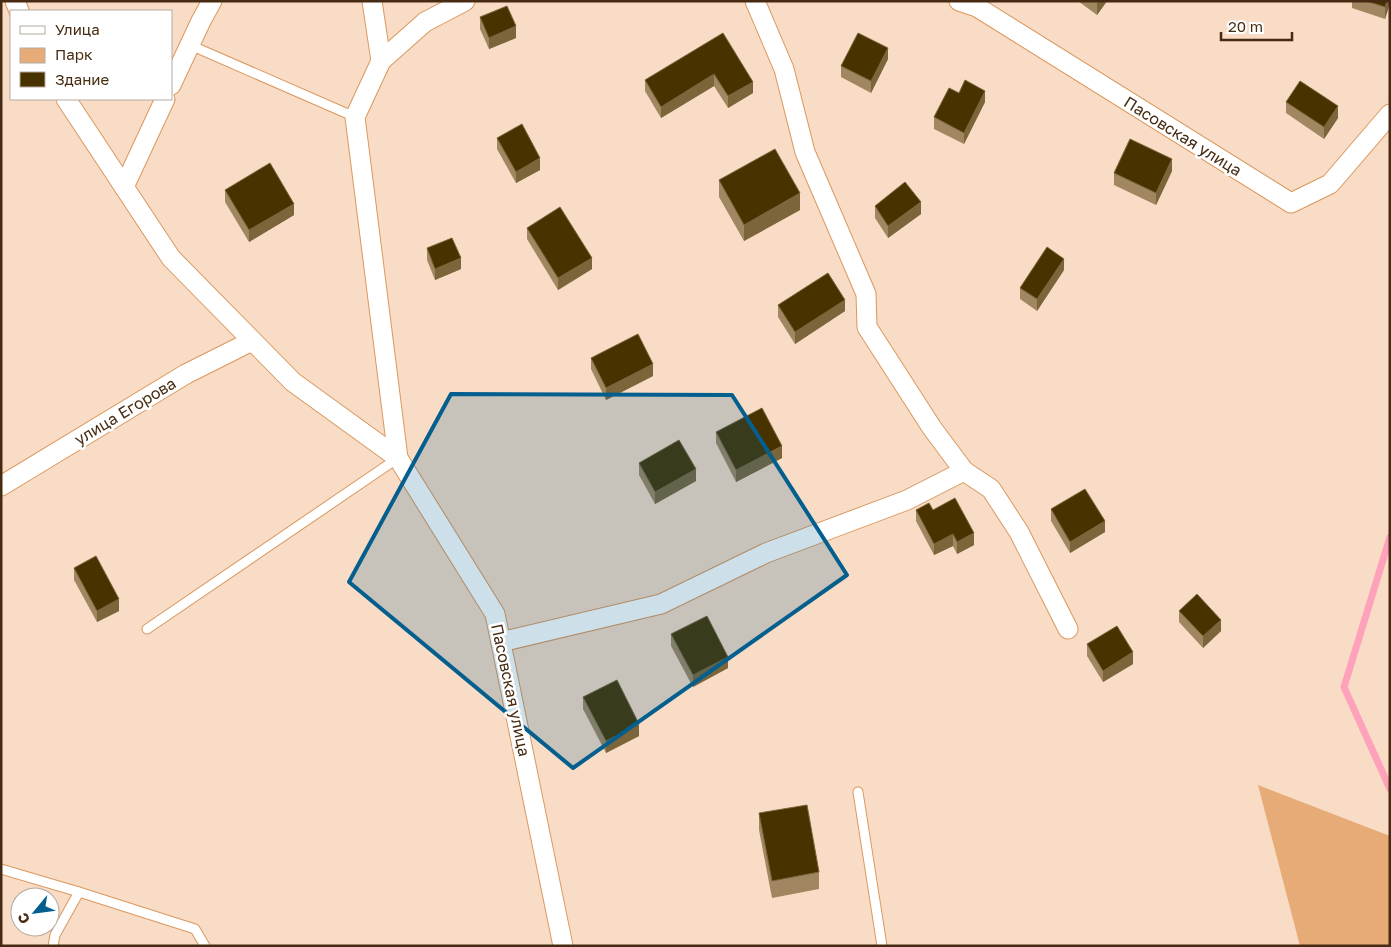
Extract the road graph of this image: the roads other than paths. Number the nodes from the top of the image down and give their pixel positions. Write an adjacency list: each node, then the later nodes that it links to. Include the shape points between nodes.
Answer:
1 (212, 1): 7 (street)
2 (372, 1): 8 (street)
3 (465, 1): 8 (street, via 425,22)
4 (755, 1): 17 (street, via 784,69 805,152 866,294 867,327 932,428)
5 (958, 1): 6 (street, Пасовская улица)
6 (980, 4): 12 (street, Пасовская улица, via 1290,203 1330,184)
7 (190, 45): 9 (street); 13 (lane)
8 (381, 62): 13 (street)
9 (172, 83)
10 (67, 100): 14 (street)
11 (165, 100): 14 (street)
12 (1390, 114)
13 (355, 117): 16 (street)
14 (124, 187): 15 (street, via 171,258)
15 (252, 341): 16 (street, via 293,382); 18 (street, улица Егорова, via 186,374)
16 (398, 458): 19 (lane); 21 (street, Пасовская улица, via 495,614)
17 (964, 471): 20 (street, via 991,489 1019,532); 21 (street, via 907,500 766,553 661,604)
18 (1, 486)
19 (146, 629)
20 (1068, 629)
21 (501, 642): 27 (street, Пасовская улица)
22 (858, 792): 28 (lane)
23 (1, 869): 24 (lane)
24 (79, 892): 25 (lane, via 55,934); 26 (lane, via 195,929)
25 (53, 946)
26 (205, 946)
27 (563, 946)
28 (882, 946)

